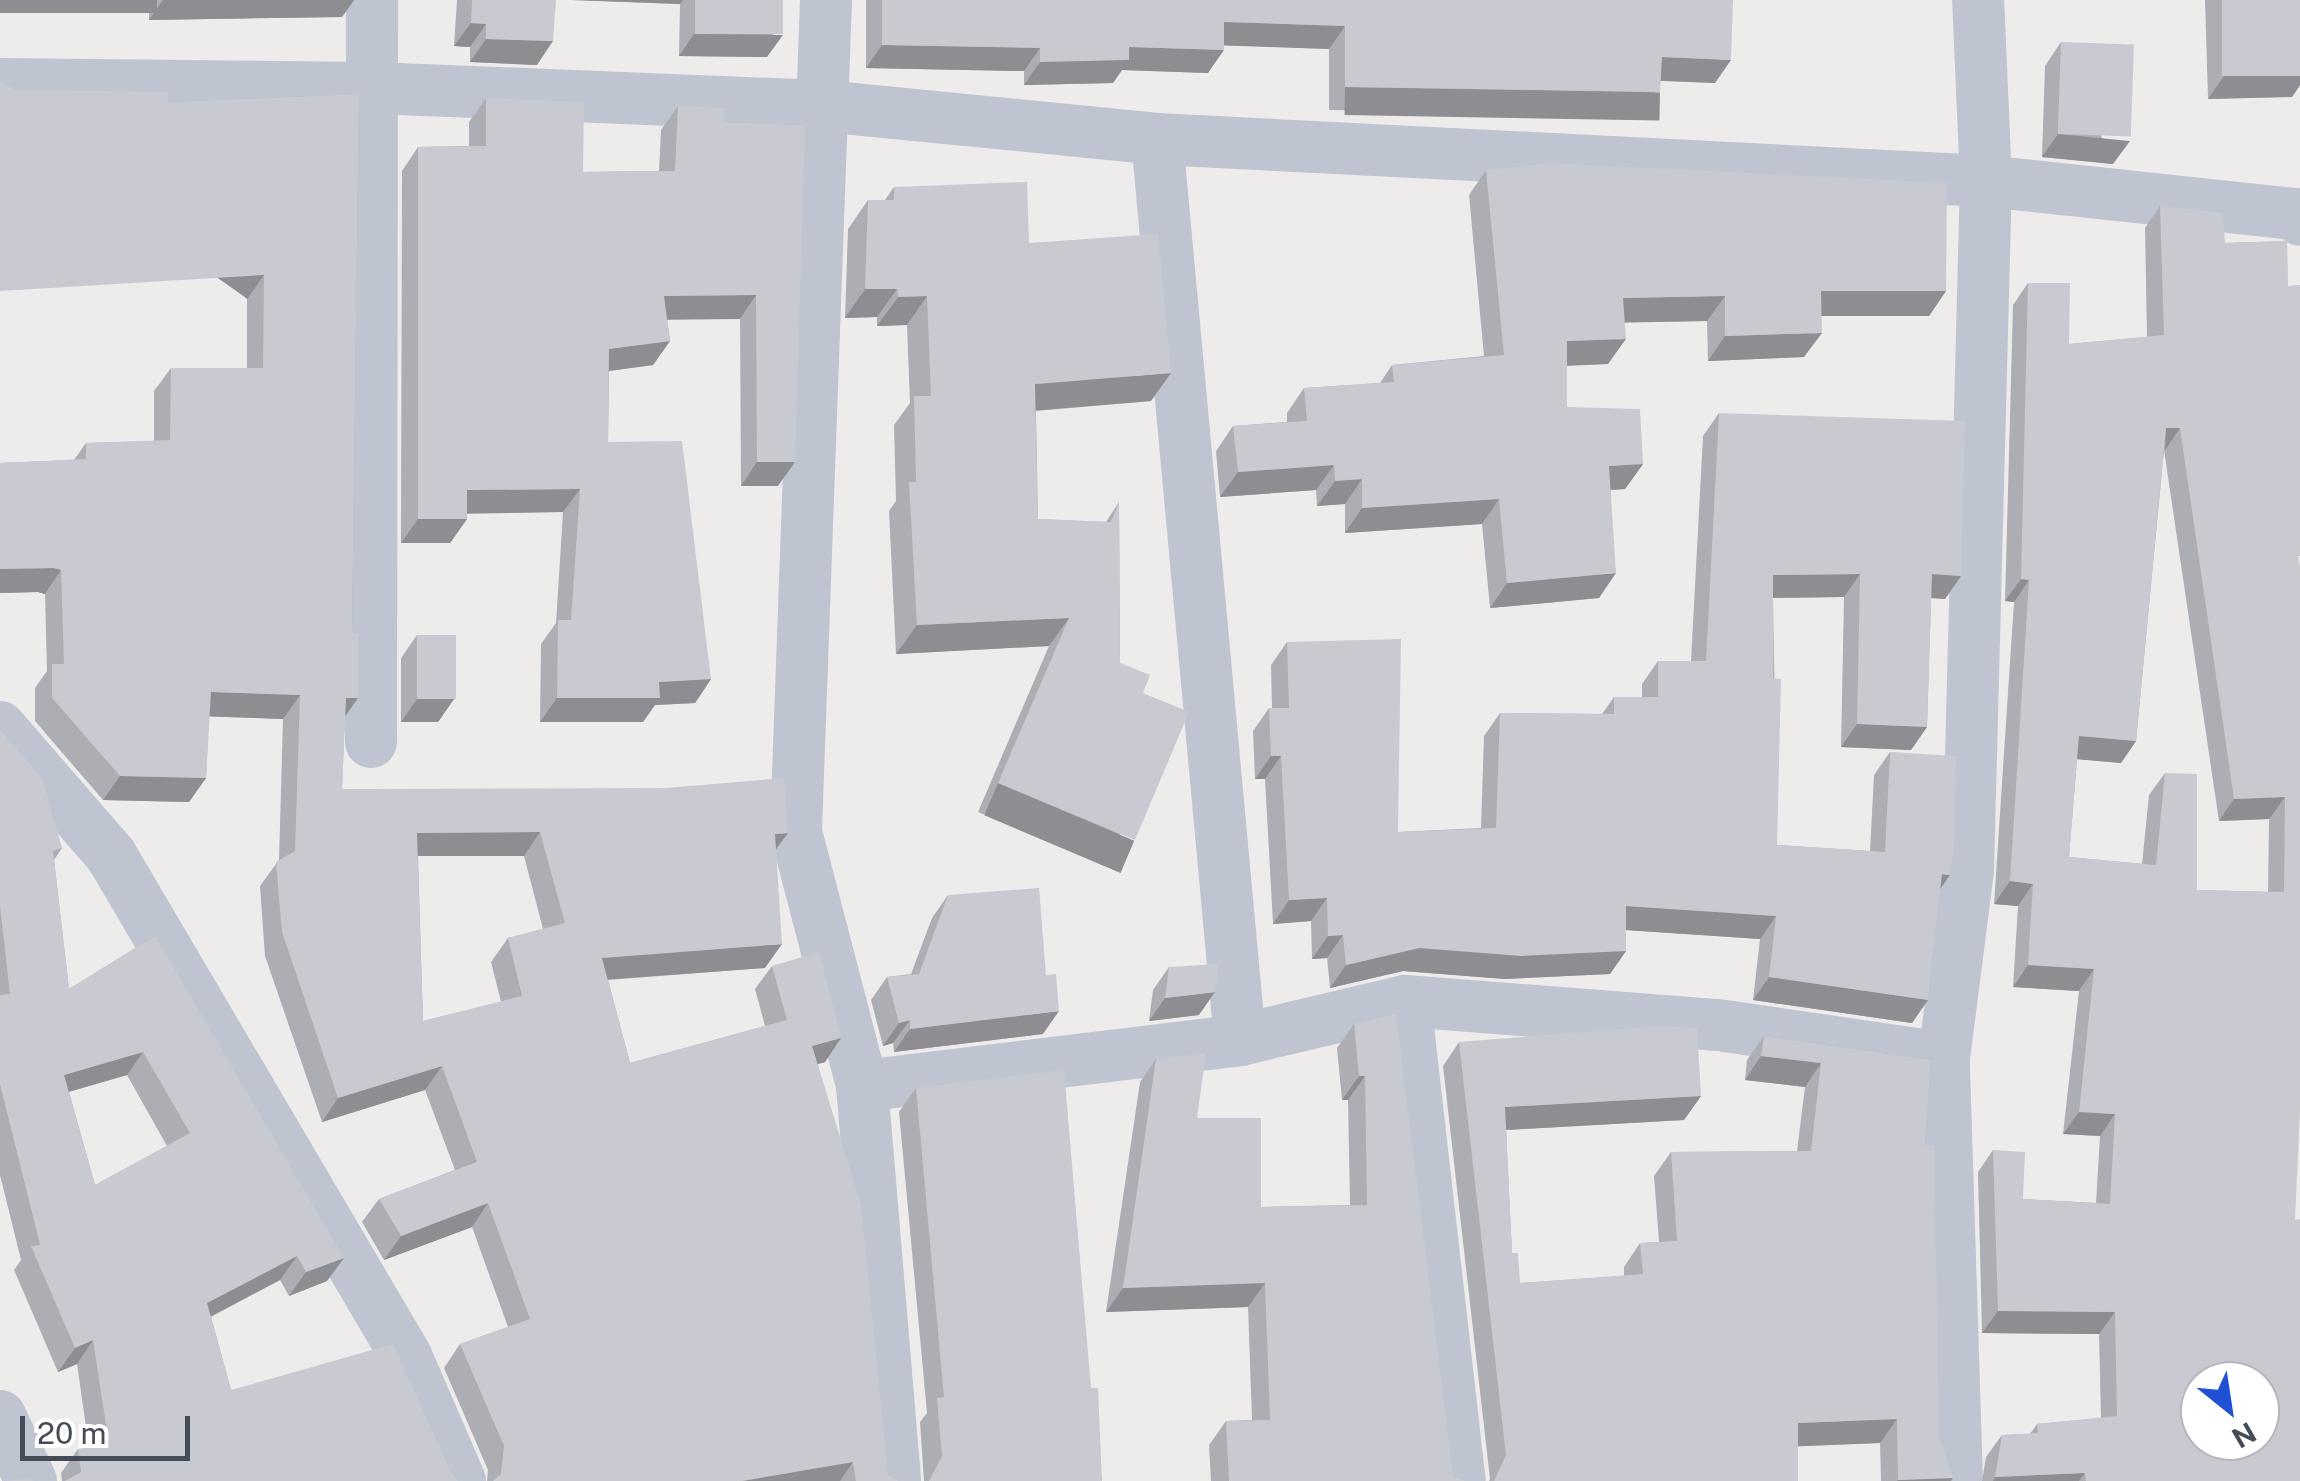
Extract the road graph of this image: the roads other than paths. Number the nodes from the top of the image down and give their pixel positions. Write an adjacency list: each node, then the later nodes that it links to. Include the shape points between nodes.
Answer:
1 (372, 0): 5 (street)
2 (826, 0): 6 (street)
3 (1978, 0): 8 (street)
4 (0, 84): 5 (street)
5 (374, 88): 6 (street); 11 (street)
6 (823, 106): 7 (street); 15 (street, via 796,832)
7 (1157, 139): 8 (street); 13 (street)
8 (1986, 180): 9 (street, via 2296,214); 14 (street, via 1968,871)
9 (2300, 220)
10 (0, 728): 18 (street, via 111,854 406,1356)
11 (372, 742)
12 (1405, 1001): 13 (street); 14 (street, via 1718,1025); 20 (street)
13 (1240, 1040): 15 (street)
14 (1944, 1058): 21 (street)
15 (862, 1086): 19 (street)
16 (0, 1416): 17 (street)
17 (31, 1481)
18 (460, 1481)
19 (895, 1481)
20 (1460, 1481)
21 (1957, 1481)

